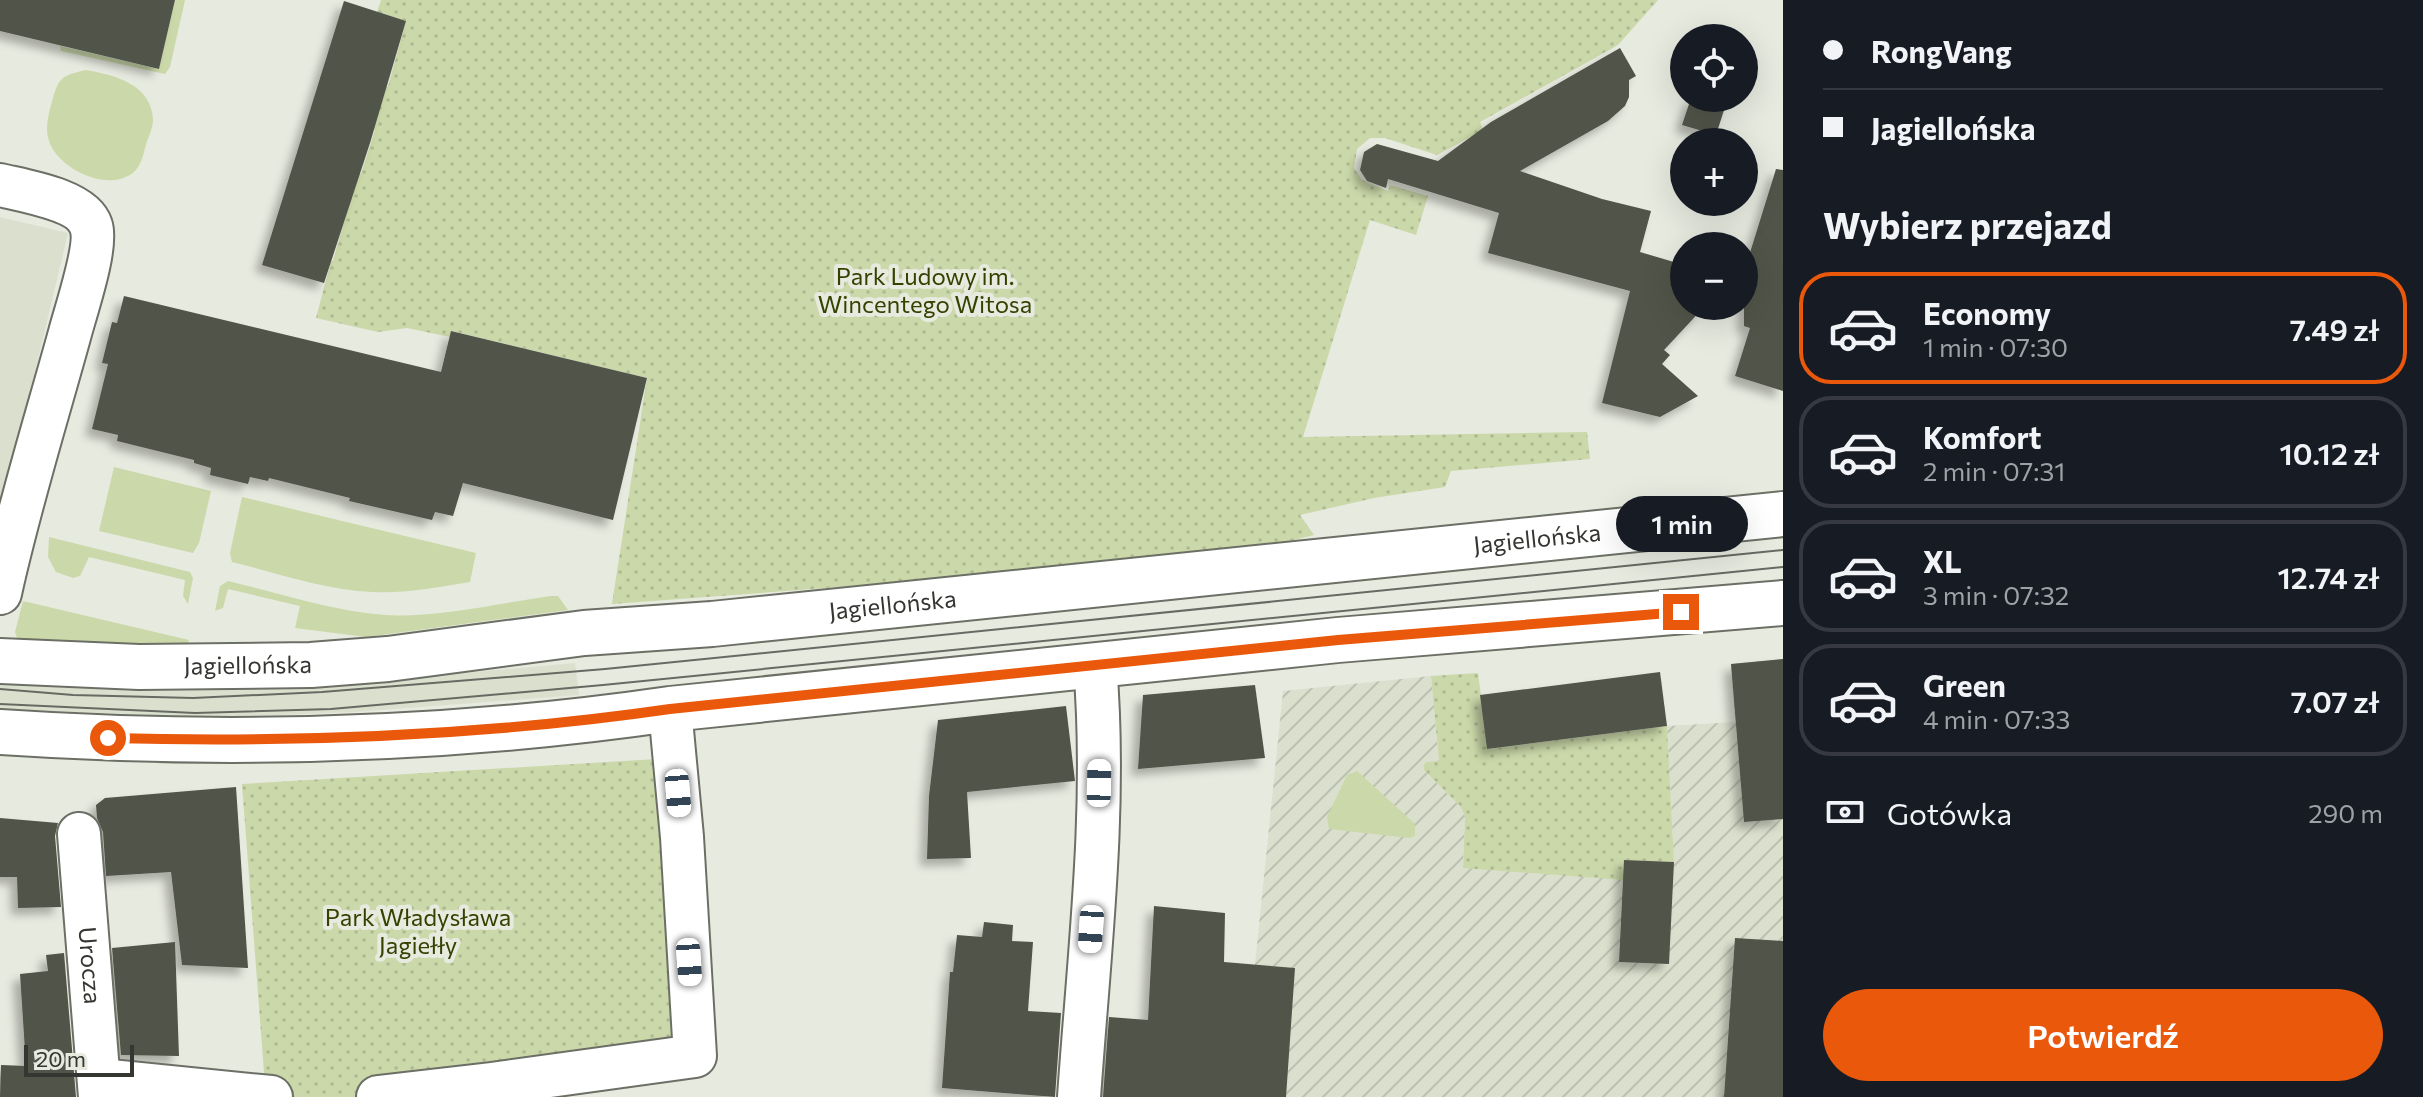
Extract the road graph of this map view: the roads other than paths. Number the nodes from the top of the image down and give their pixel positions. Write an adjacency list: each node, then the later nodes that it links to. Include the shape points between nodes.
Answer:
1 (0, 185): 3 (street, via 76,206 91,224 93,239)
2 (1775, 508): 5 (main road, Jagiellońska, via 712,624 584,633 388,659 214,667)
3 (0, 593)
4 (1783, 603): 6 (main road)
5 (0, 661)
6 (1095, 665): 7 (main road); 13 (street, via 1098,816)
7 (670, 709): 8 (main road, via 420,734 290,740); 12 (street, via 695,1056)
8 (0, 732)
9 (79, 834): 10 (street, Urocza)
10 (100, 1089): 11 (street)
11 (271, 1097)
12 (378, 1097)
13 (1079, 1097)

